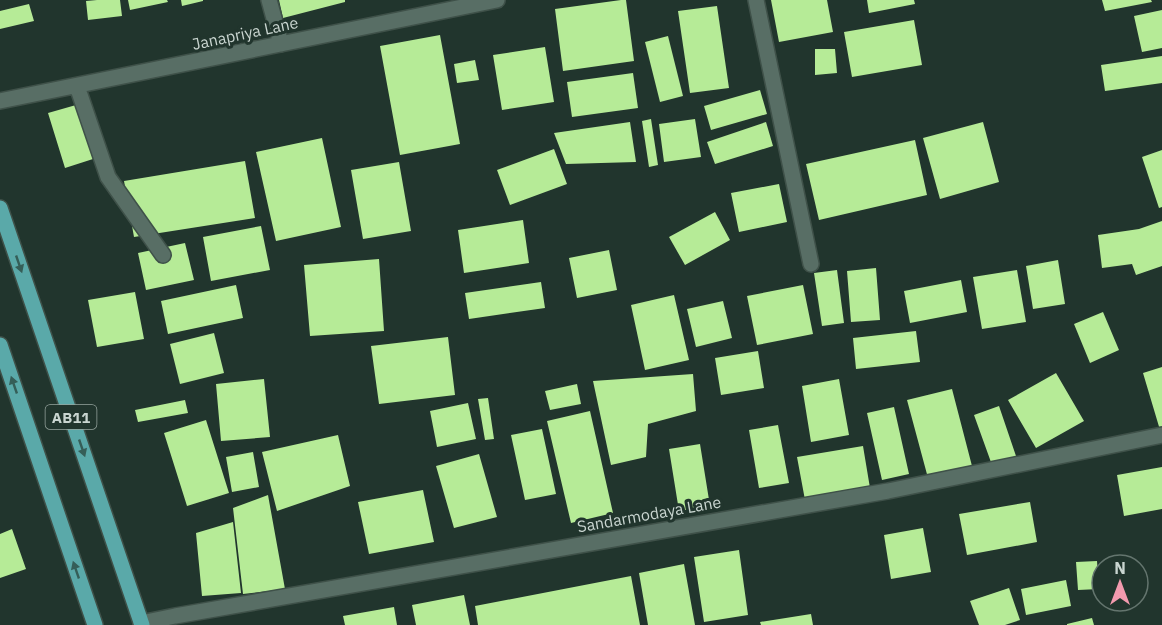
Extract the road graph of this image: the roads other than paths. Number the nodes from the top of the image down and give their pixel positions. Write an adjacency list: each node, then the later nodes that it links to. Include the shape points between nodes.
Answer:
1 (269, 0): 4 (street)
2 (497, 0): 4 (street, Janapriya Lane)
3 (756, 0): 9 (street)
4 (281, 44): 5 (street, Janapriya Lane)
5 (77, 86): 6 (street, Janapriya Lane); 8 (street, via 108,177)
6 (0, 101)
7 (0, 208): 12 (main road, AB11, one-way to 12)
8 (163, 255)
9 (811, 264)
10 (0, 345): 13 (main road, AB11, one-way to 10)
11 (1162, 435): 12 (street, Sandarmodaya Lane, via 888,491)
12 (141, 624)
13 (95, 625)

